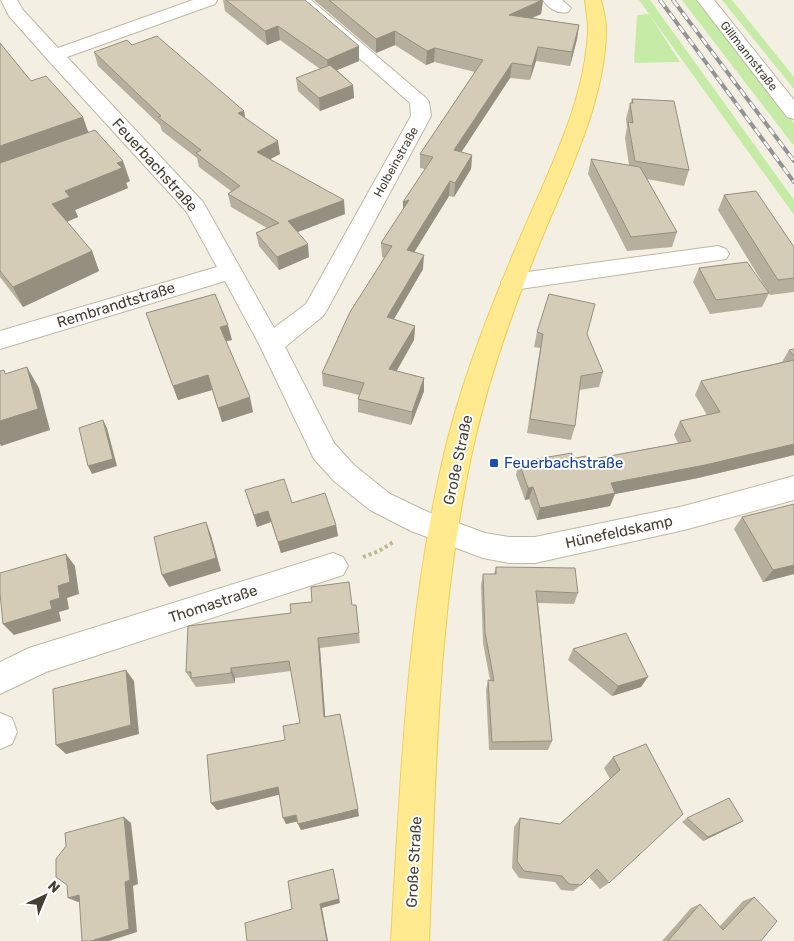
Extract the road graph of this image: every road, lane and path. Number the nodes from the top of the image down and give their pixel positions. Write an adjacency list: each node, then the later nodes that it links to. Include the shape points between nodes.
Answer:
1 (209, 0): 6 (street)
2 (301, 0): 12 (street, Holbeinstraße, via 408,91 419,102 422,116 315,310)
3 (593, 0): 10 (main road, Große Straße, via 597,27 593,64 580,112)
4 (704, 0): 7 (street, Gillmannstraße)
5 (8, 9): 6 (street, Feuerbachstraße)
6 (54, 56): 9 (street, Feuerbachstraße, via 117,137 195,207)
7 (794, 113)
8 (718, 254): 10 (street)
9 (232, 271): 11 (street, Rembrandtstraße); 12 (street, Feuerbachstraße)
10 (513, 282): 14 (main road, Große Straße, via 473,393 457,456)
11 (0, 340)
12 (271, 344): 14 (street, Feuerbachstraße, via 324,451 344,473 380,502)
13 (794, 488): 14 (street, Hünefeldskamp, via 684,518 535,550 508,550 483,545)
14 (432, 526): 15 (path, via 379,551); 17 (main road, Große Straße, via 433,596)
15 (333, 566): 16 (street, Thomastraße, via 40,659)
16 (0, 678)
17 (410, 941)

